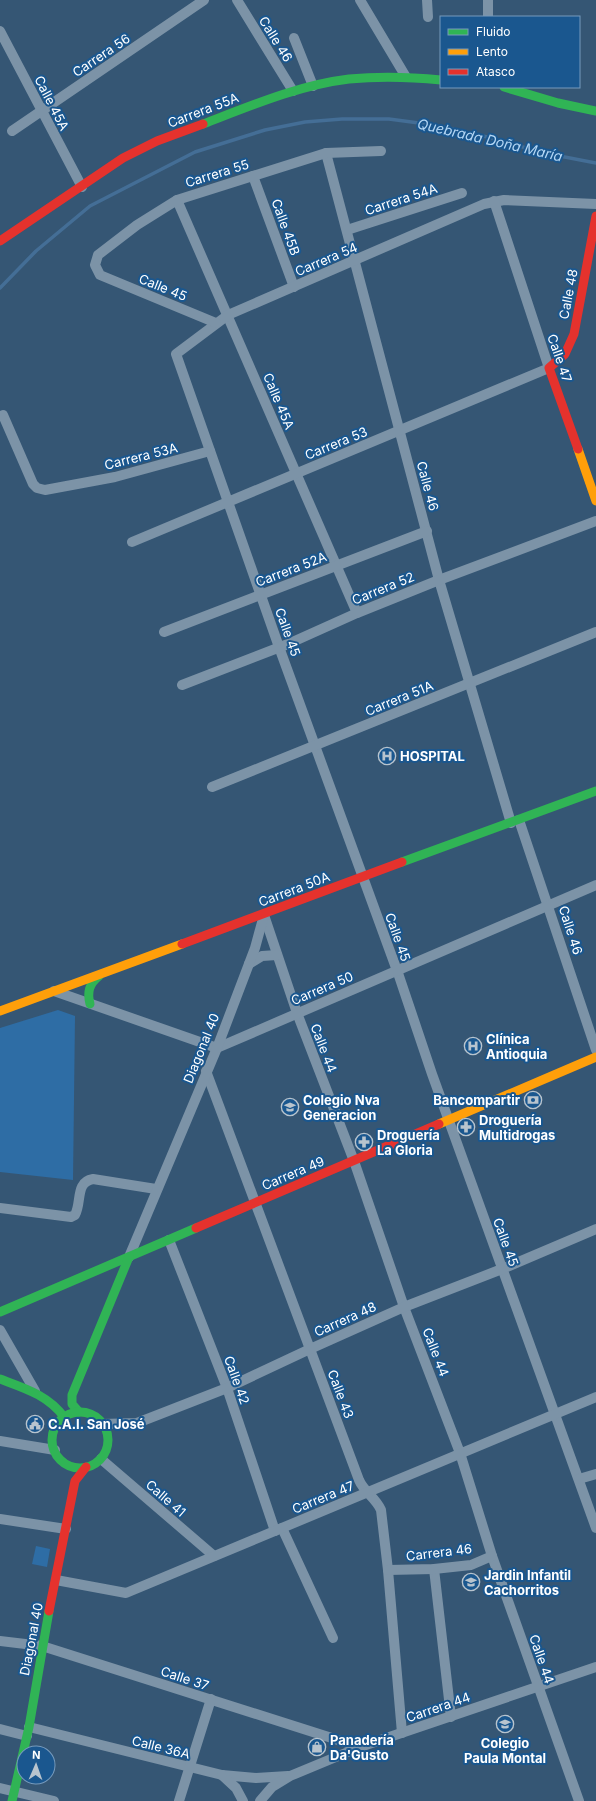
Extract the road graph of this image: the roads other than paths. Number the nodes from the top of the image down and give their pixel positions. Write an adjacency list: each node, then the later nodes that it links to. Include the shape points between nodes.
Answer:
1 (204, 0): 15 (street, Carrera 56)
2 (236, 0): 14 (street, Calle 46)
3 (360, 0): 10 (street)
4 (427, 0): 7 (street)
5 (488, 0): 6 (street)
6 (488, 16)
7 (428, 17)
8 (0, 31): 15 (street, Calle 45A)
9 (294, 38): 12 (street)
10 (406, 77): 11 (street, Carrera 55A); 12 (street, Carrera 55A, via 349,79)
11 (440, 80)
12 (313, 86): 14 (street, Carrera 55A)
13 (507, 88): 16 (street)
14 (293, 91): 21 (street, Carrera 55A, via 157,141 123,158)
15 (42, 110): 17 (street, Carrera 56); 21 (street, Calle 45A)
16 (596, 111)
17 (12, 131)
18 (381, 151): 19 (street, Carrera 55)
19 (326, 153): 20 (street, Carrera 55); 27 (street, Calle 46)
20 (253, 176): 23 (street, Carrera 55); 31 (street, Calle 45B)
21 (82, 187): 28 (street, Carrera 55A)
22 (462, 193): 27 (street, Carrera 54A)
23 (177, 200): 30 (street, Carrera 55, via 137,225 98,255 95,265); 32 (street, Calle 45A)
24 (494, 201): 25 (street); 29 (street, Carrera 54); 35 (street, Calle 47)
25 (596, 204)
26 (596, 216): 35 (street, Calle 48, via 574,334 568,351 560,362)
27 (348, 230): 29 (street, Calle 46)
28 (0, 241)
29 (356, 260): 31 (street, Carrera 54); 37 (street, Calle 46)
30 (100, 275): 33 (street, Calle 45)
31 (294, 287): 32 (street, Carrera 54)
32 (228, 315): 33 (street, Carrera 54); 39 (street, Calle 45A)
33 (216, 323): 34 (street, Carrera 54)
34 (176, 354): 38 (street, Calle 45)
35 (549, 368): 37 (street, Carrera 53); 40 (street, Calle 47)
36 (3, 415): 38 (street, Carrera 53A, via 33,484 45,490 115,478)
37 (400, 431): 39 (street, Carrera 53); 43 (street, Calle 46)
38 (210, 452): 41 (street, Calle 45)
39 (296, 474): 41 (street, Carrera 53); 45 (street, Calle 45A)
40 (596, 501)
41 (228, 502): 44 (street, Carrera 53); 47 (street, Calle 45)
42 (596, 521): 46 (street, Carrera 52)
43 (426, 531): 45 (street, Carrera 52A); 46 (street, Calle 46)
44 (132, 542)
45 (336, 566): 47 (street, Carrera 52A); 48 (street, Calle 45A)
46 (439, 580): 48 (street, Carrera 52); 52 (street, Calle 46)
47 (261, 595): 49 (street, Carrera 52A); 51 (street, Calle 45)
48 (357, 613): 51 (street, Carrera 52)
49 (164, 632)
50 (596, 632): 52 (street, Carrera 51A)
51 (279, 647): 53 (street, Carrera 52); 54 (street, Calle 45)
52 (470, 683): 54 (street, Carrera 51A); 57 (street, Calle 46)
53 (182, 685)
54 (315, 746): 55 (street, Carrera 51A); 58 (street, Calle 45)
55 (212, 787)
56 (596, 791): 57 (street, Carrera 50A)
57 (515, 821): 58 (street, Carrera 50A); 60 (street, Calle 46)
58 (363, 878): 61 (street, Carrera 50A); 64 (street, Calle 45)
59 (596, 884): 60 (street, Carrera 50)
60 (548, 905): 64 (street, Carrera 50); 71 (street, Calle 46)
61 (264, 915): 62 (street, Calle 44); 63 (street, Diagonal 40); 65 (street, Carrera 50A)
62 (277, 955): 63 (street, via 262,956); 69 (street, Calle 44)
63 (249, 964): 70 (street, Diagonal 40)
64 (397, 970): 69 (street, Carrera 50); 74 (street, Calle 45)
65 (99, 976): 66 (street, Carrera 50A); 67 (street, via 92,980 88,987)
66 (54, 991): 67 (street); 68 (street, Carrera 50A)
67 (90, 1004): 70 (street)
68 (0, 1011)
69 (297, 1013): 70 (street, Carrera 50); 75 (street, Calle 44)
70 (217, 1048): 73 (street, Diagonal 40)
71 (596, 1050)
72 (596, 1057): 74 (street, Carrera 49)
73 (206, 1071): 76 (street, Diagonal 40); 77 (street, Calle 43)
74 (449, 1119): 75 (street, Carrera 49); 82 (street, Calle 45)
75 (354, 1161): 77 (street, Carrera 49); 83 (street, Calle 44)
76 (156, 1190): 78 (street, via 93,1179 82,1184 78,1210 72,1217); 81 (street, Diagonal 40)
77 (256, 1203): 80 (street, Carrera 49); 86 (street, Calle 43)
78 (0, 1208)
79 (596, 1229): 82 (street, Carrera 48)
80 (169, 1240): 81 (street, Carrera 49); 88 (street, Calle 42)
81 (129, 1257): 84 (street, Carrera 49); 91 (street, Diagonal 40, via 72,1395 72,1404)
82 (502, 1269): 83 (street, Carrera 48); 92 (street, Calle 45)
83 (404, 1307): 86 (street, Carrera 48); 97 (street, Calle 44)
84 (0, 1312)
85 (0, 1330): 89 (street)
86 (310, 1349): 88 (street, Carrera 48); 104 (street, Calle 43, via 359,1480)
87 (0, 1379): 89 (street)
88 (227, 1388): 94 (street, Carrera 48, via 137,1423); 108 (street, Calle 42)
89 (35, 1391): 93 (street, via 56,1405)
90 (596, 1397): 92 (street, Carrera 47)
91 (79, 1412): 93 (street); 94 (street, via 92,1415)
92 (555, 1414): 97 (street, Carrera 47); 102 (street, Calle 45)
93 (64, 1417): 96 (street, via 53,1434)
94 (103, 1424): 98 (street, via 108,1442)
95 (0, 1441): 96 (street)
96 (55, 1450): 99 (street, via 58,1457)
97 (460, 1454): 104 (street, Carrera 47); 110 (street, Calle 44)
98 (101, 1459): 100 (street); 109 (street, Calle 41)
99 (70, 1466): 100 (street); 103 (street)
100 (86, 1467): 103 (street, Diagonal 40)
101 (596, 1474): 102 (street)
102 (578, 1479): 106 (street, Calle 45)
103 (76, 1481): 107 (street, Diagonal 40)
104 (367, 1493): 108 (street, Carrera 47); 112 (street, Calle 43, via 381,1510)
105 (0, 1519): 107 (street)
106 (596, 1528)
107 (66, 1529): 113 (street, Diagonal 40)
108 (278, 1530): 109 (street, Carrera 47); 114 (street, Calle 42)
109 (214, 1556): 113 (street, Carrera 47, via 126,1593)
110 (492, 1556): 111 (street, Carrera 46, via 471,1565); 118 (street, Calle 44)
111 (434, 1569): 112 (street, Carrera 46); 120 (street)
112 (388, 1570): 123 (street, Calle 43)
113 (56, 1580): 116 (street, Diagonal 40)
114 (333, 1638)
115 (0, 1641): 116 (street, Calle 37)
116 (42, 1646): 119 (street, Calle 37); 122 (street, Diagonal 40)
117 (596, 1667): 118 (street, Carrera 44)
118 (538, 1687): 120 (street, Carrera 44); 134 (street, Calle 44)
119 (211, 1699): 124 (street, Calle 37); 125 (street)
120 (450, 1717): 123 (street, Carrera 44)
121 (0, 1729): 122 (street, Calle 36A)
122 (28, 1731): 125 (street, Calle 36A); 129 (street, Diagonal 40)
123 (402, 1733): 124 (street, Carrera 44)
124 (360, 1748): 127 (street, Carrera 44)
125 (190, 1768): 126 (street, Calle 36A); 131 (street)
126 (222, 1775): 127 (street, Calle 36A, via 256,1778); 132 (street, via 236,1788)
127 (290, 1776): 133 (street, via 272,1787)
128 (0, 1788): 129 (street)
129 (14, 1796): 130 (street)
130 (54, 1801)
131 (179, 1801)
132 (244, 1801)
133 (260, 1801)
134 (579, 1801)

